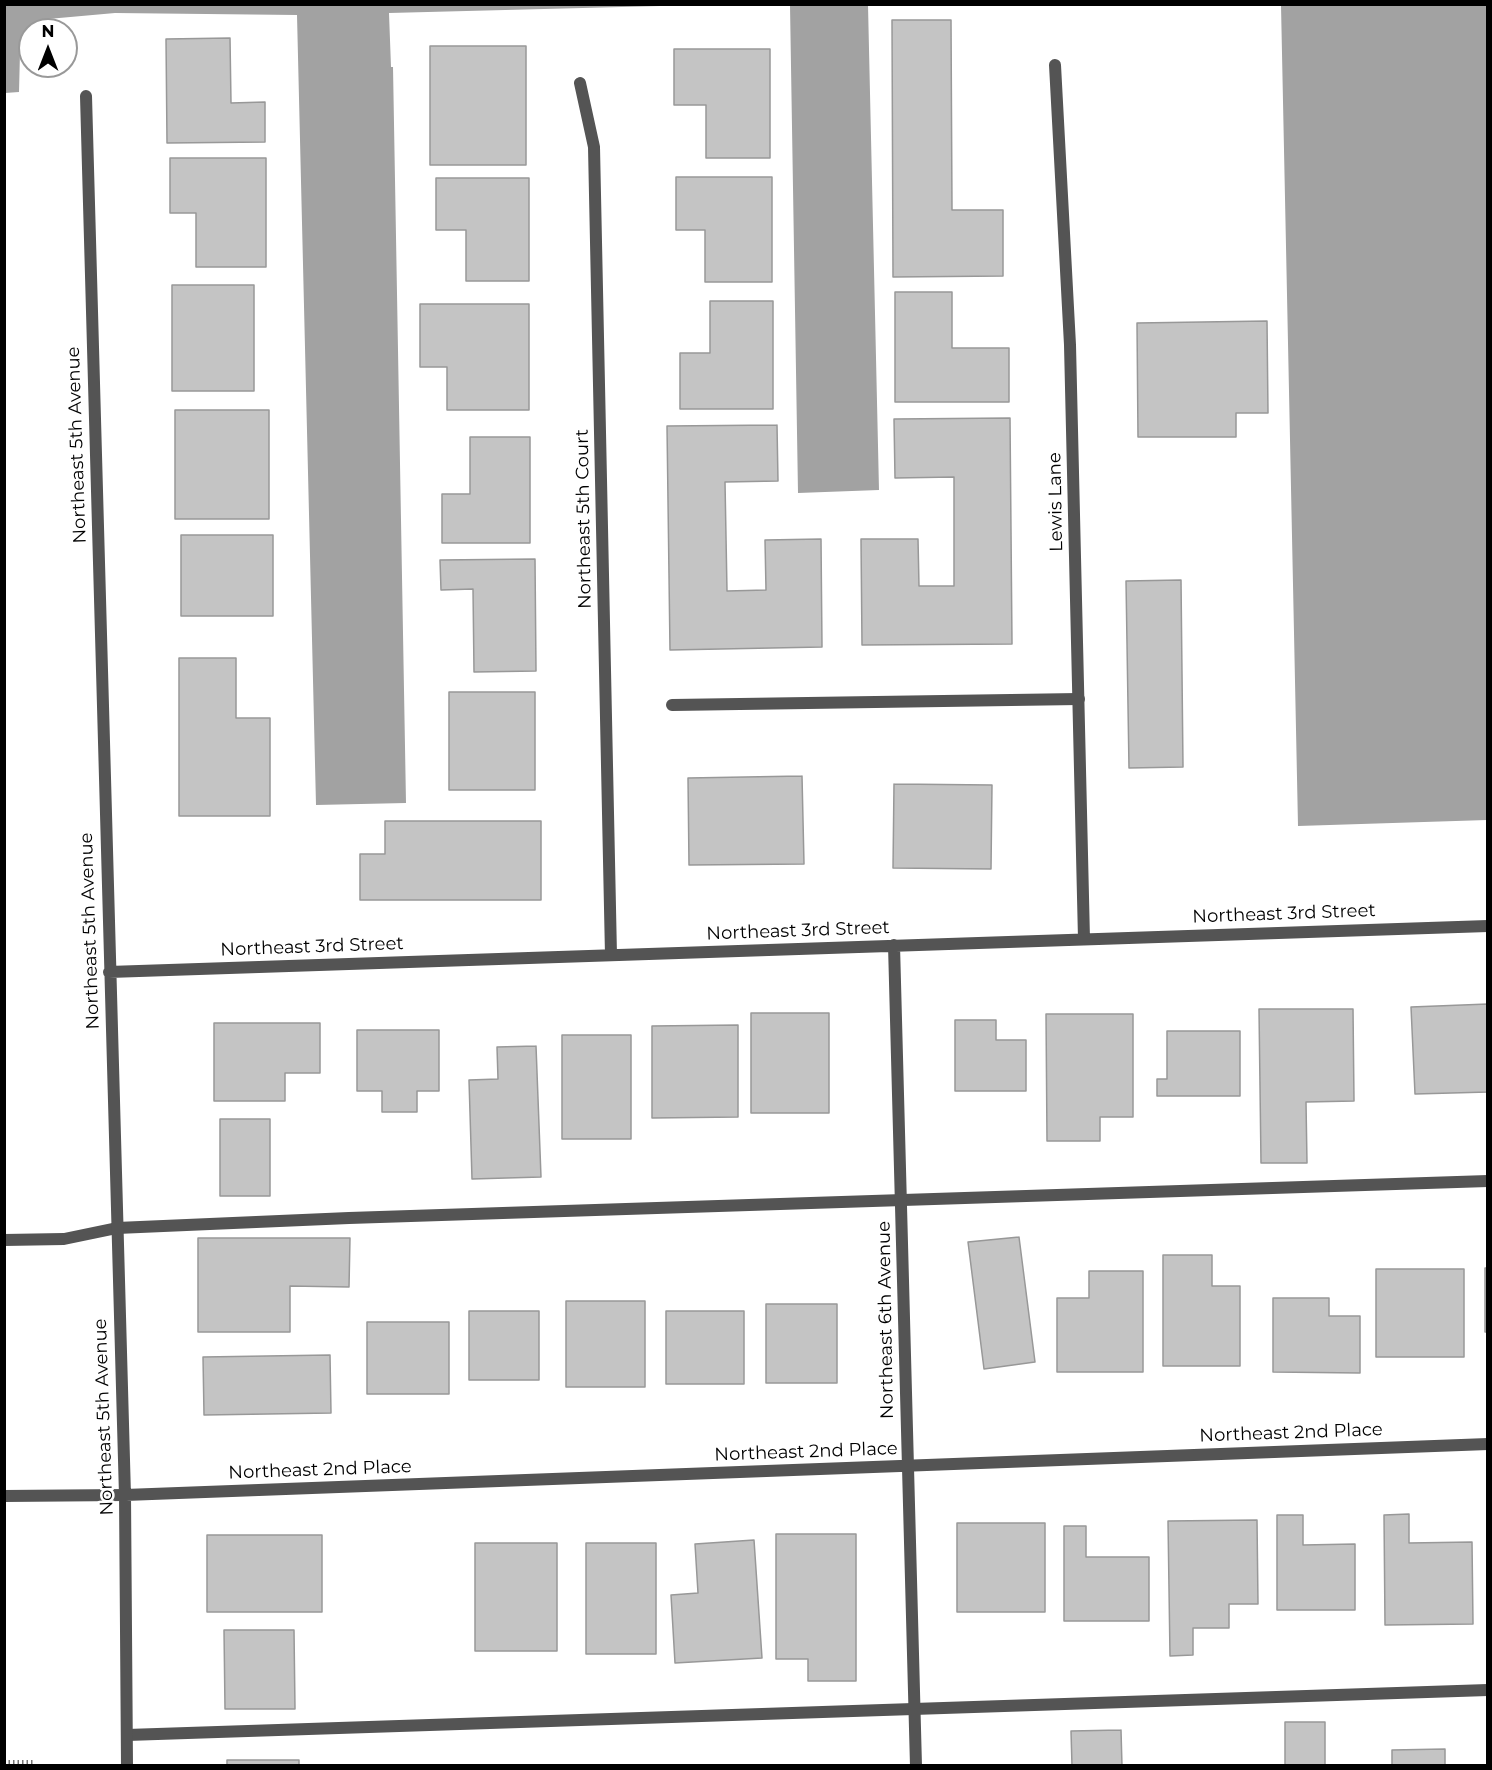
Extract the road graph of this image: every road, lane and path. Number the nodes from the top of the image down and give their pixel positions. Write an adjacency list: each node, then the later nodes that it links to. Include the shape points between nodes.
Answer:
1 (1055, 65): 4 (street, Lewis Lane, via 1070,345)
2 (580, 83): 9 (street, Northeast 5th Court, via 594,147)
3 (86, 96): 10 (street, Northeast 5th Avenue)
4 (1079, 699): 5 (street); 7 (street, Lewis Lane)
5 (672, 705)
6 (1488, 926): 7 (street, Northeast 3rd Street)
7 (1084, 939): 8 (street, Northeast 3rd Street)
8 (894, 945): 9 (street, Northeast 3rd Street); 12 (street, Northeast 6th Avenue)
9 (611, 955): 10 (street, Northeast 3rd Street)
10 (109, 972): 13 (street, Northeast 5th Avenue)
11 (1488, 1180): 12 (street)
12 (901, 1200): 13 (street); 16 (street, Northeast 6th Avenue)
13 (117, 1228): 14 (street, via 64,1239); 18 (street, Northeast 5th Avenue)
14 (4, 1240)
15 (1488, 1444): 16 (street, Northeast 2nd Place)
16 (908, 1466): 18 (street, Northeast 2nd Place); 20 (street, Northeast 6th Avenue)
17 (4, 1496): 18 (street, Northeast 2nd Place)
18 (125, 1496): 21 (street, Northeast 5th Avenue)
19 (1488, 1690): 20 (street)
20 (914, 1709): 21 (street); 25 (street, Northeast 6th Avenue)
21 (127, 1735): 24 (street, Northeast 5th Avenue)
22 (4, 1762): 23 (path)
23 (33, 1762)
24 (127, 1766)
25 (916, 1766)

